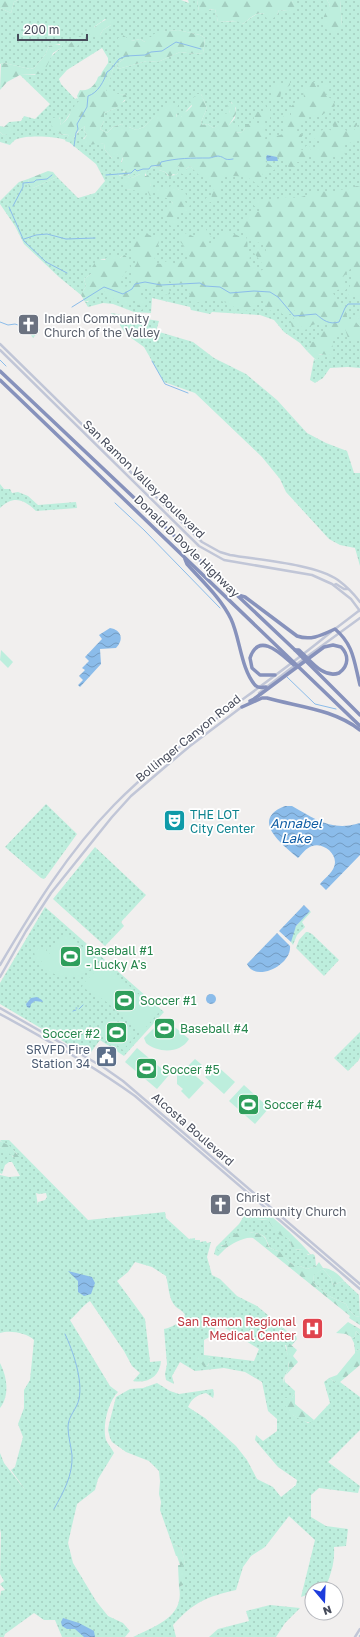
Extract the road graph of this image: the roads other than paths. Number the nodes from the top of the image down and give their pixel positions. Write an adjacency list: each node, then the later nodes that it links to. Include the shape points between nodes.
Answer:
1 (0, 344): 7 (main road, San Ramon Valley Boulevard, via 202,542 230,555 317,570 338,580)
2 (0, 350): 6 (main road, San Ramon Valley Boulevard, via 199,546 224,560 312,575)
3 (0, 371): 8 (highway, Donald D Doyle Highway)
4 (0, 380): 5 (highway, Donald D Doyle Highway)
5 (184, 558): 18 (highway, Donald D Doyle Highway); 23 (highway, via 228,613 246,669)
6 (334, 585): 7 (main road); 10 (main road, San Ramon Valley Boulevard)
7 (348, 589): 9 (main road, San Ramon Valley Boulevard)
8 (237, 595): 14 (highway, via 245,597 297,636 314,638); 16 (highway, Donald D Doyle Highway)
9 (360, 602)
10 (360, 610): 14 (main road, Bollinger Canyon Road)
11 (360, 618): 13 (main road)
12 (360, 622): 13 (main road)
13 (355, 623): 15 (main road)
14 (335, 629): 15 (highway); 20 (main road, Bollinger Canyon Road)
15 (340, 633): 17 (main road); 21 (highway, via 351,649)
16 (295, 650): 17 (highway, via 299,650 328,674 339,673 347,664 346,653 338,646 324,647); 26 (highway, Donald D Doyle Highway)
17 (311, 655): 19 (highway)
18 (299, 667): 20 (highway, via 272,647 264,645 256,648 250,658 252,668 260,674); 27 (highway, Donald D Doyle Highway)
19 (290, 670): 22 (main road, Bollinger Canyon Road); 24 (highway)
20 (275, 675): 23 (main road, Bollinger Canyon Road)
21 (360, 685)
22 (266, 687): 23 (highway); 24 (main road, Bollinger Canyon Road)
23 (258, 688): 29 (main road, Bollinger Canyon Road, via 164,760 114,805 46,889)
24 (250, 701): 25 (main road, Bollinger Canyon Road)
25 (242, 707): 28 (highway, via 266,698 327,712); 30 (main road, Bollinger Canyon Road, via 165,766 112,817 51,893)
26 (360, 715)
27 (360, 726)
28 (360, 730)
29 (0, 965)
30 (0, 977)
31 (0, 1008): 33 (main road, Alcosta Boulevard, via 123,1081)
32 (0, 1014): 34 (main road, Alcosta Boulevard, via 60,1048 135,1096)
33 (360, 1284)
34 (360, 1290)
35 (360, 1629): 36 (main road)
36 (355, 1637)

